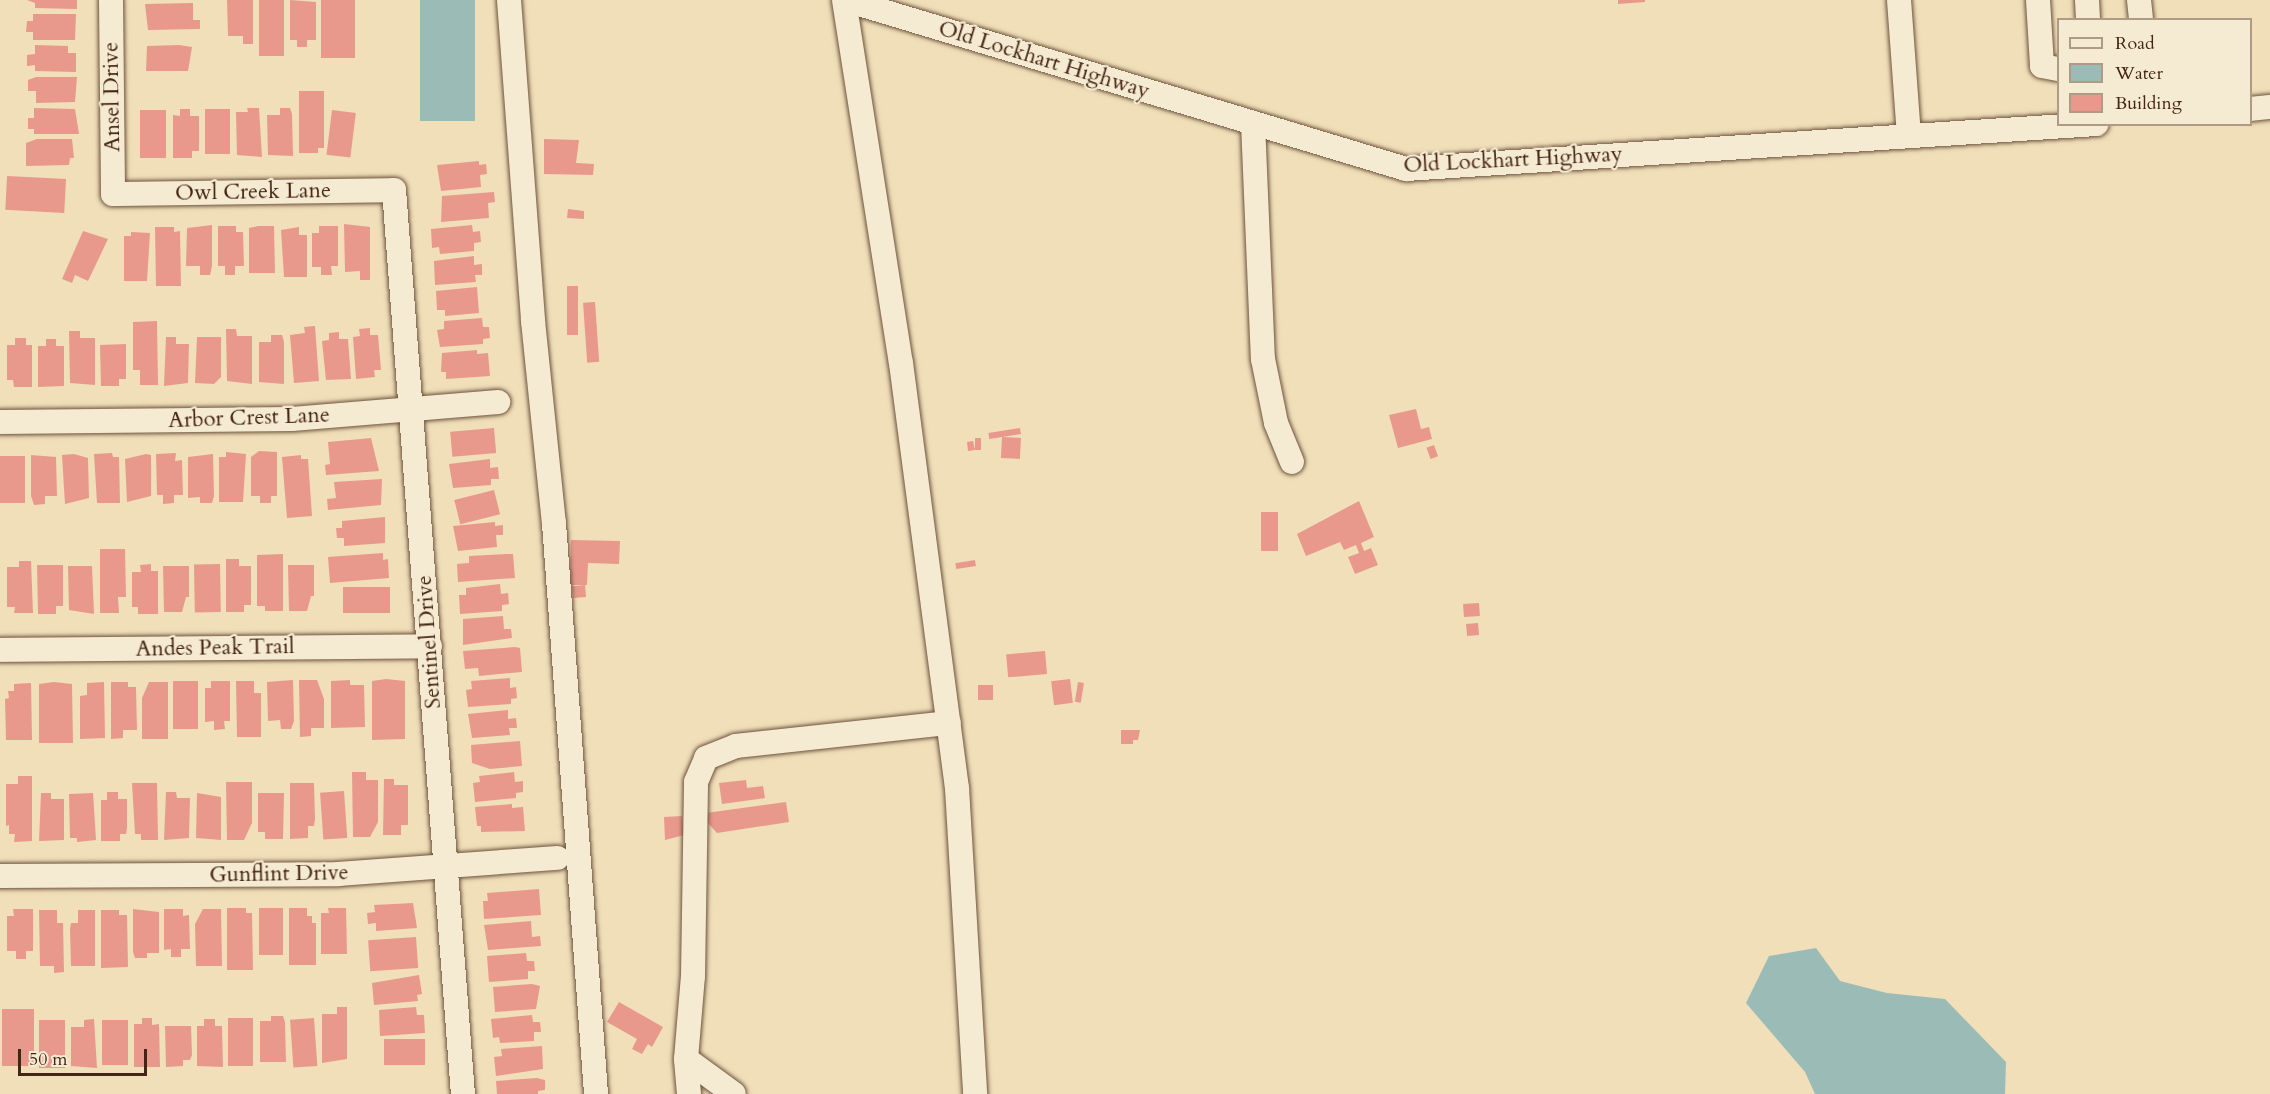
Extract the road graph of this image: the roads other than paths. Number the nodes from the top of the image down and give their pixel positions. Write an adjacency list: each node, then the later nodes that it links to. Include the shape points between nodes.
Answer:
1 (111, 0): 17 (street, Ansel Drive)
2 (509, 0): 30 (street, via 533,321 554,523)
3 (845, 0): 13 (street, Old Lockhart Highway); 24 (street, via 901,363)
4 (1899, 0): 15 (street)
5 (2038, 0): 10 (street, via 2042,66)
6 (2087, 0): 8 (street)
7 (2139, 0): 9 (street)
8 (2088, 18)
9 (2140, 18)
10 (2057, 69)
11 (2270, 107): 12 (street)
12 (2252, 109)
13 (1253, 123): 15 (street, Old Lockhart Highway, via 1406,169); 21 (street, via 1263,359 1276,423)
14 (2066, 126): 15 (street, Old Lockhart Highway)
15 (1909, 136)
16 (394, 190): 17 (street, Owl Creek Lane); 19 (street, Sentinel Drive)
17 (113, 194)
18 (498, 402): 19 (street, Arbor Crest Lane)
19 (411, 410): 20 (street, Arbor Crest Lane, via 261,420); 22 (street, Sentinel Drive)
20 (0, 422)
21 (1292, 462)
22 (430, 645): 23 (street, Andes Peak Trail); 26 (street, Sentinel Drive)
23 (0, 650)
24 (949, 723): 28 (street, via 736,746 706,758 696,782 693,976); 33 (street, via 957,788)
25 (557, 858): 26 (street, Gunflint Drive)
26 (446, 867): 27 (street, Gunflint Drive, via 338,874); 29 (street, Sentinel Drive)
27 (0, 876)
28 (686, 1059): 31 (street); 32 (street)
29 (463, 1094)
30 (596, 1094)
31 (689, 1094)
32 (734, 1094)
33 (975, 1094)

